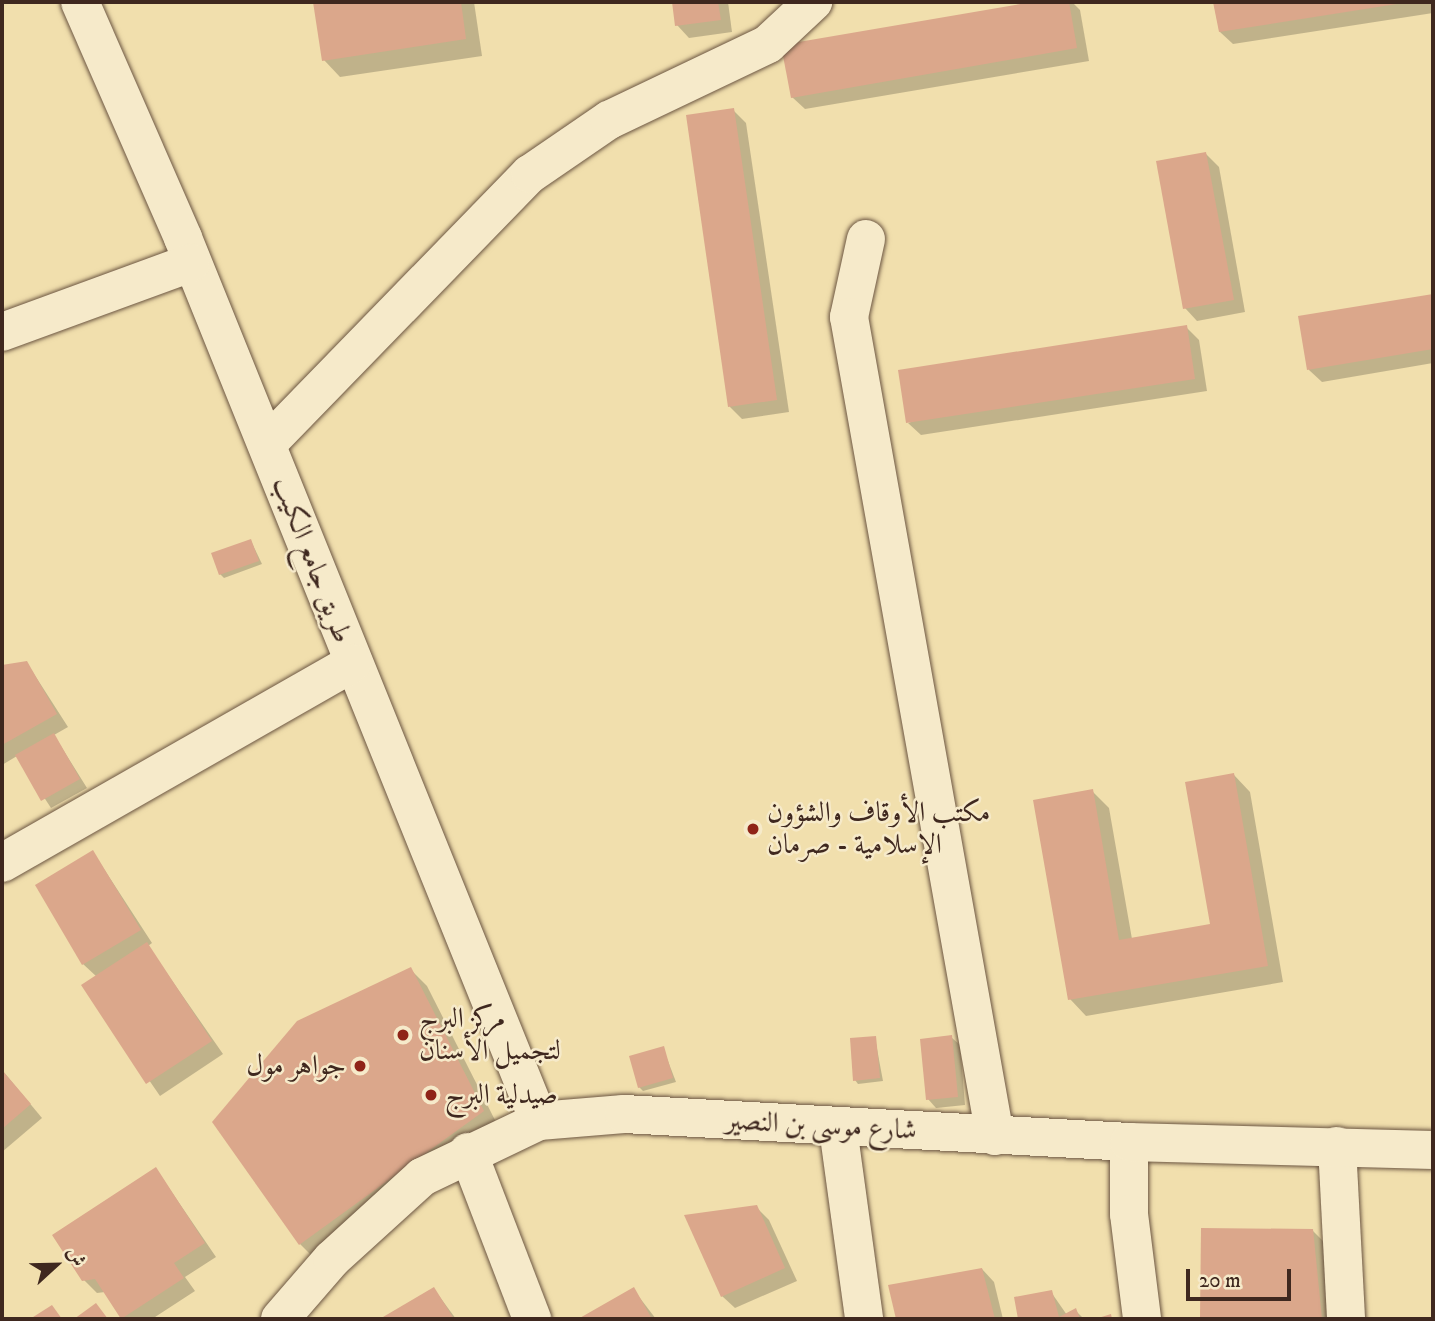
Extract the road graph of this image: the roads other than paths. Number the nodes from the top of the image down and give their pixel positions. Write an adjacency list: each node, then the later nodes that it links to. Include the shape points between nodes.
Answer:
1 (80, 2): 4 (street, طريق جامع الكيب)
2 (813, 2): 6 (street, via 768,44 609,120 530,174)
3 (866, 239): 11 (street, via 849,317)
4 (191, 263): 5 (street); 6 (street, طريق جامع الكيب)
5 (2, 332)
6 (267, 444): 7 (street, طريق جامع الكيب)
7 (352, 663): 8 (street); 9 (street, طريق جامع الكيب)
8 (2, 863)
9 (539, 1121): 10 (street, شارع موسى بن النصير, via 624,1114); 15 (street, شارع موسى بن النصير)
10 (838, 1128): 11 (street, شارع موسى بن النصير); 18 (street)
11 (995, 1136): 12 (street, شارع موسى بن النصير)
12 (1129, 1142): 13 (street, شارع موسى بن النصير); 19 (street, via 1129,1214)
13 (1337, 1146): 14 (street, شارع موسى بن النصير); 20 (street)
14 (1433, 1150)
15 (468, 1152): 16 (street, شارع موسى بن النصير, via 422,1177 379,1213); 17 (street)
16 (281, 1319)
17 (532, 1319)
18 (864, 1319)
19 (1142, 1319)
20 (1346, 1319)

